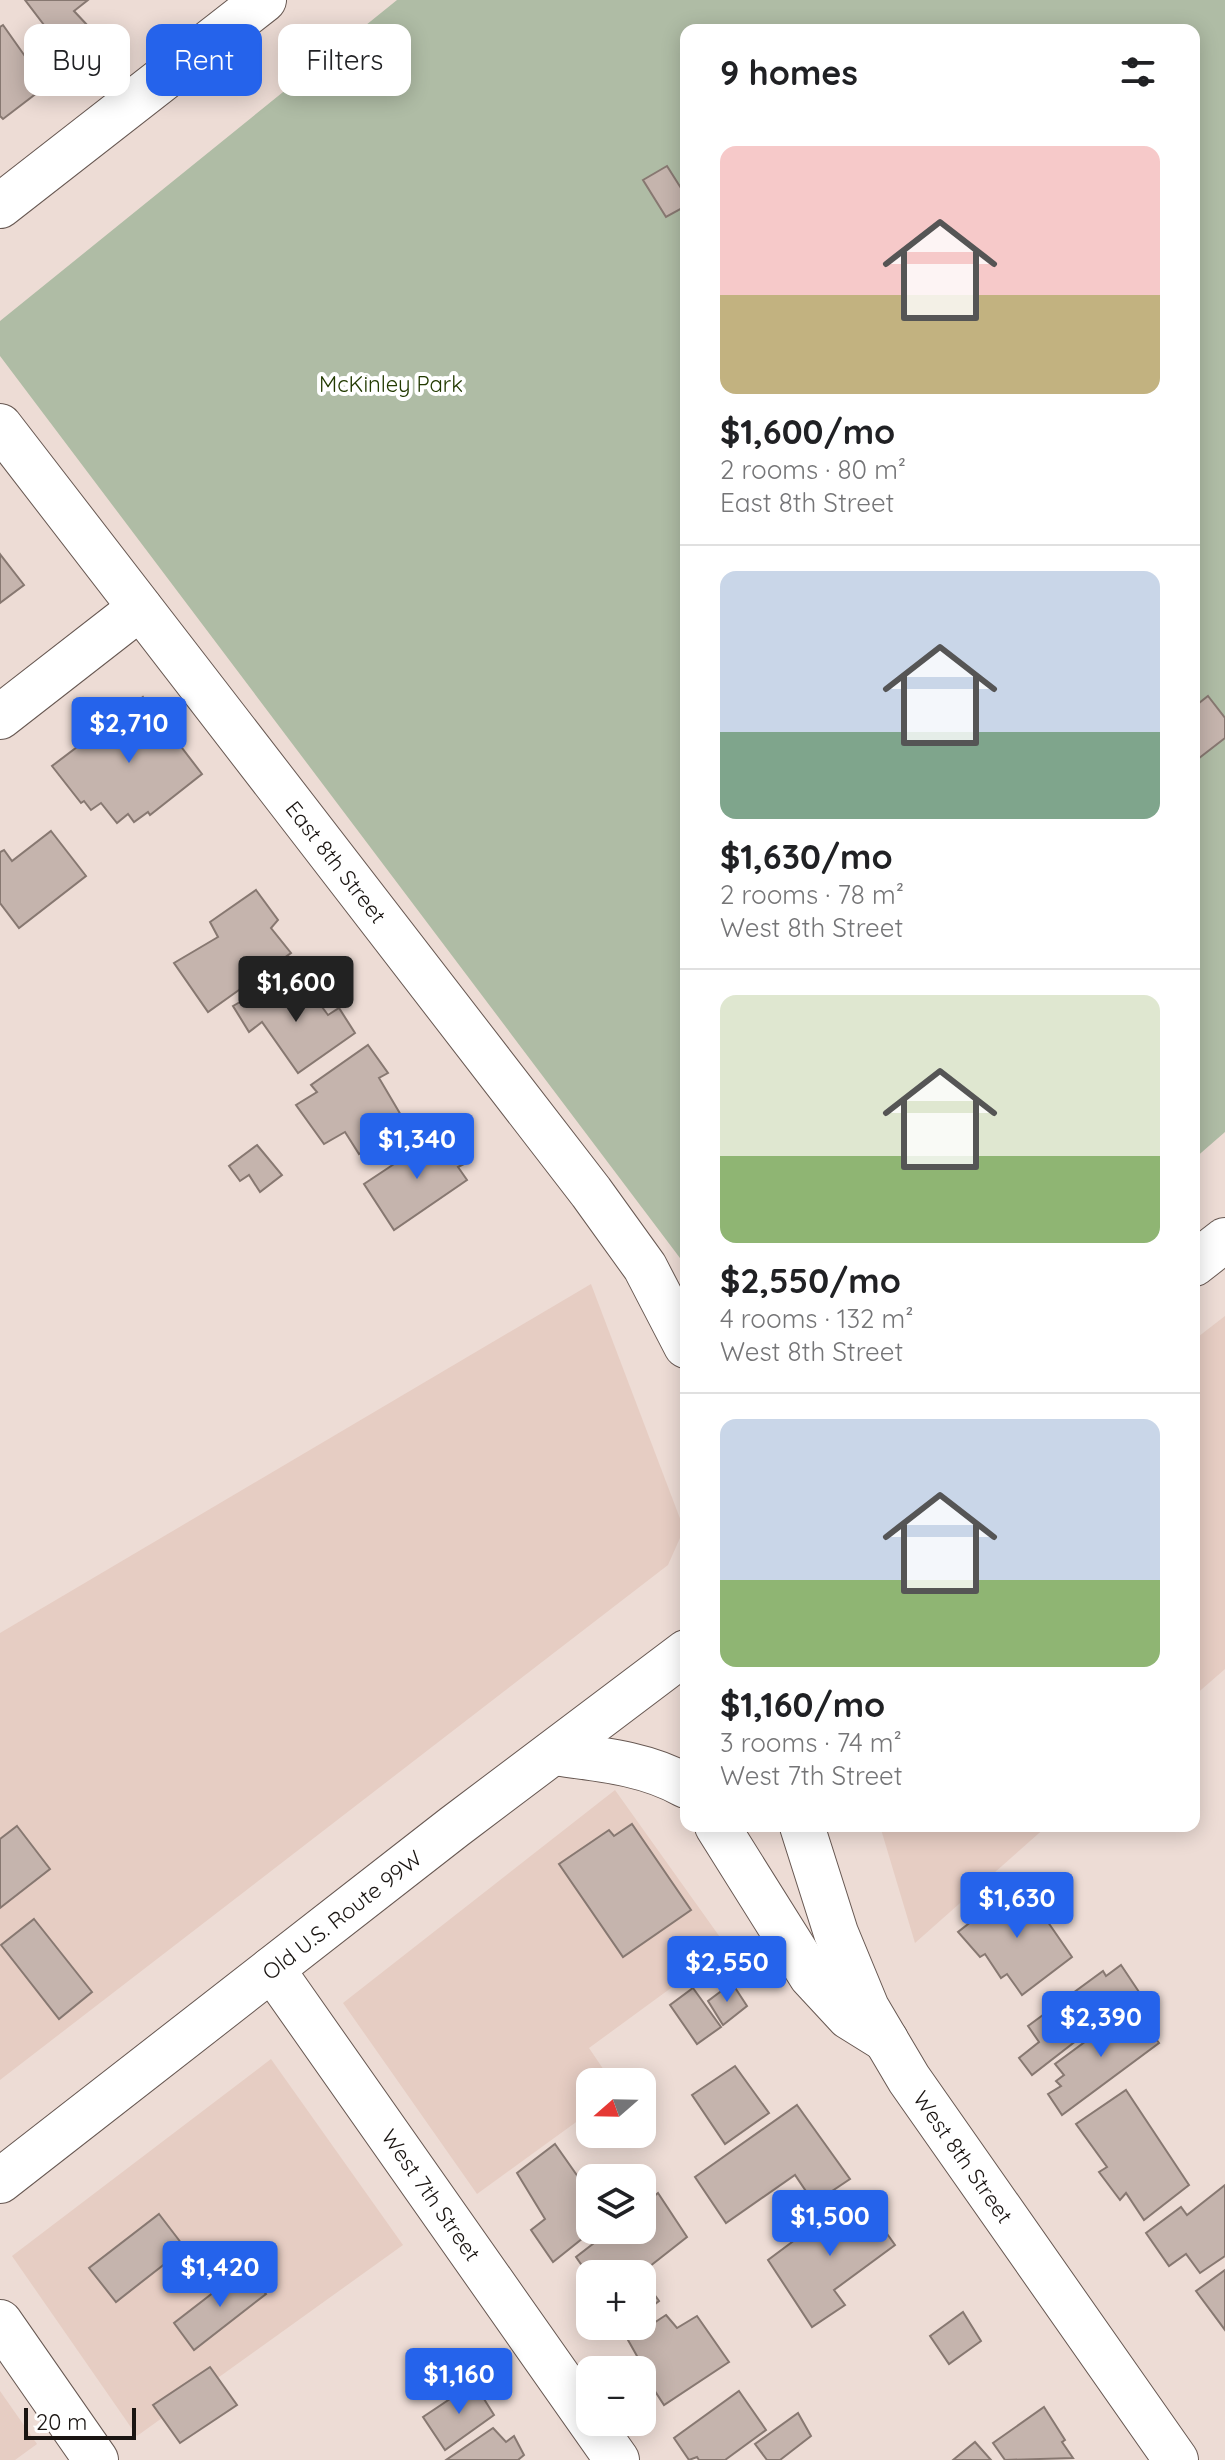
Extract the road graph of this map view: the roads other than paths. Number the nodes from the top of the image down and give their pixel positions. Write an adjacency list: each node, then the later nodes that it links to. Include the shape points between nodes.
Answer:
1 (264, 0): 2 (street)
2 (0, 206)
3 (0, 426): 4 (street, East 8th Street)
4 (140, 608): 5 (street); 8 (street, East 8th Street, via 591,1192 645,1267)
5 (0, 717)
6 (1225, 1240): 7 (street)
7 (1200, 1259)
8 (680, 1334)
9 (680, 1657): 10 (street, Old U.S. Route 99W)
10 (553, 1753): 11 (street, via 616,1761); 14 (street, Old U.S. Route 99W)
11 (680, 1783)
12 (721, 1832): 15 (street, via 811,1976 849,2017)
13 (804, 1832): 15 (street, West 8th Street, via 836,1933)
14 (272, 1969): 16 (street, Old U.S. Route 99W); 19 (street, West 7th Street)
15 (886, 2040): 20 (street, West 8th Street)
16 (0, 2181)
17 (0, 2322): 18 (street)
18 (96, 2460)
19 (617, 2460)
20 (1176, 2460)

